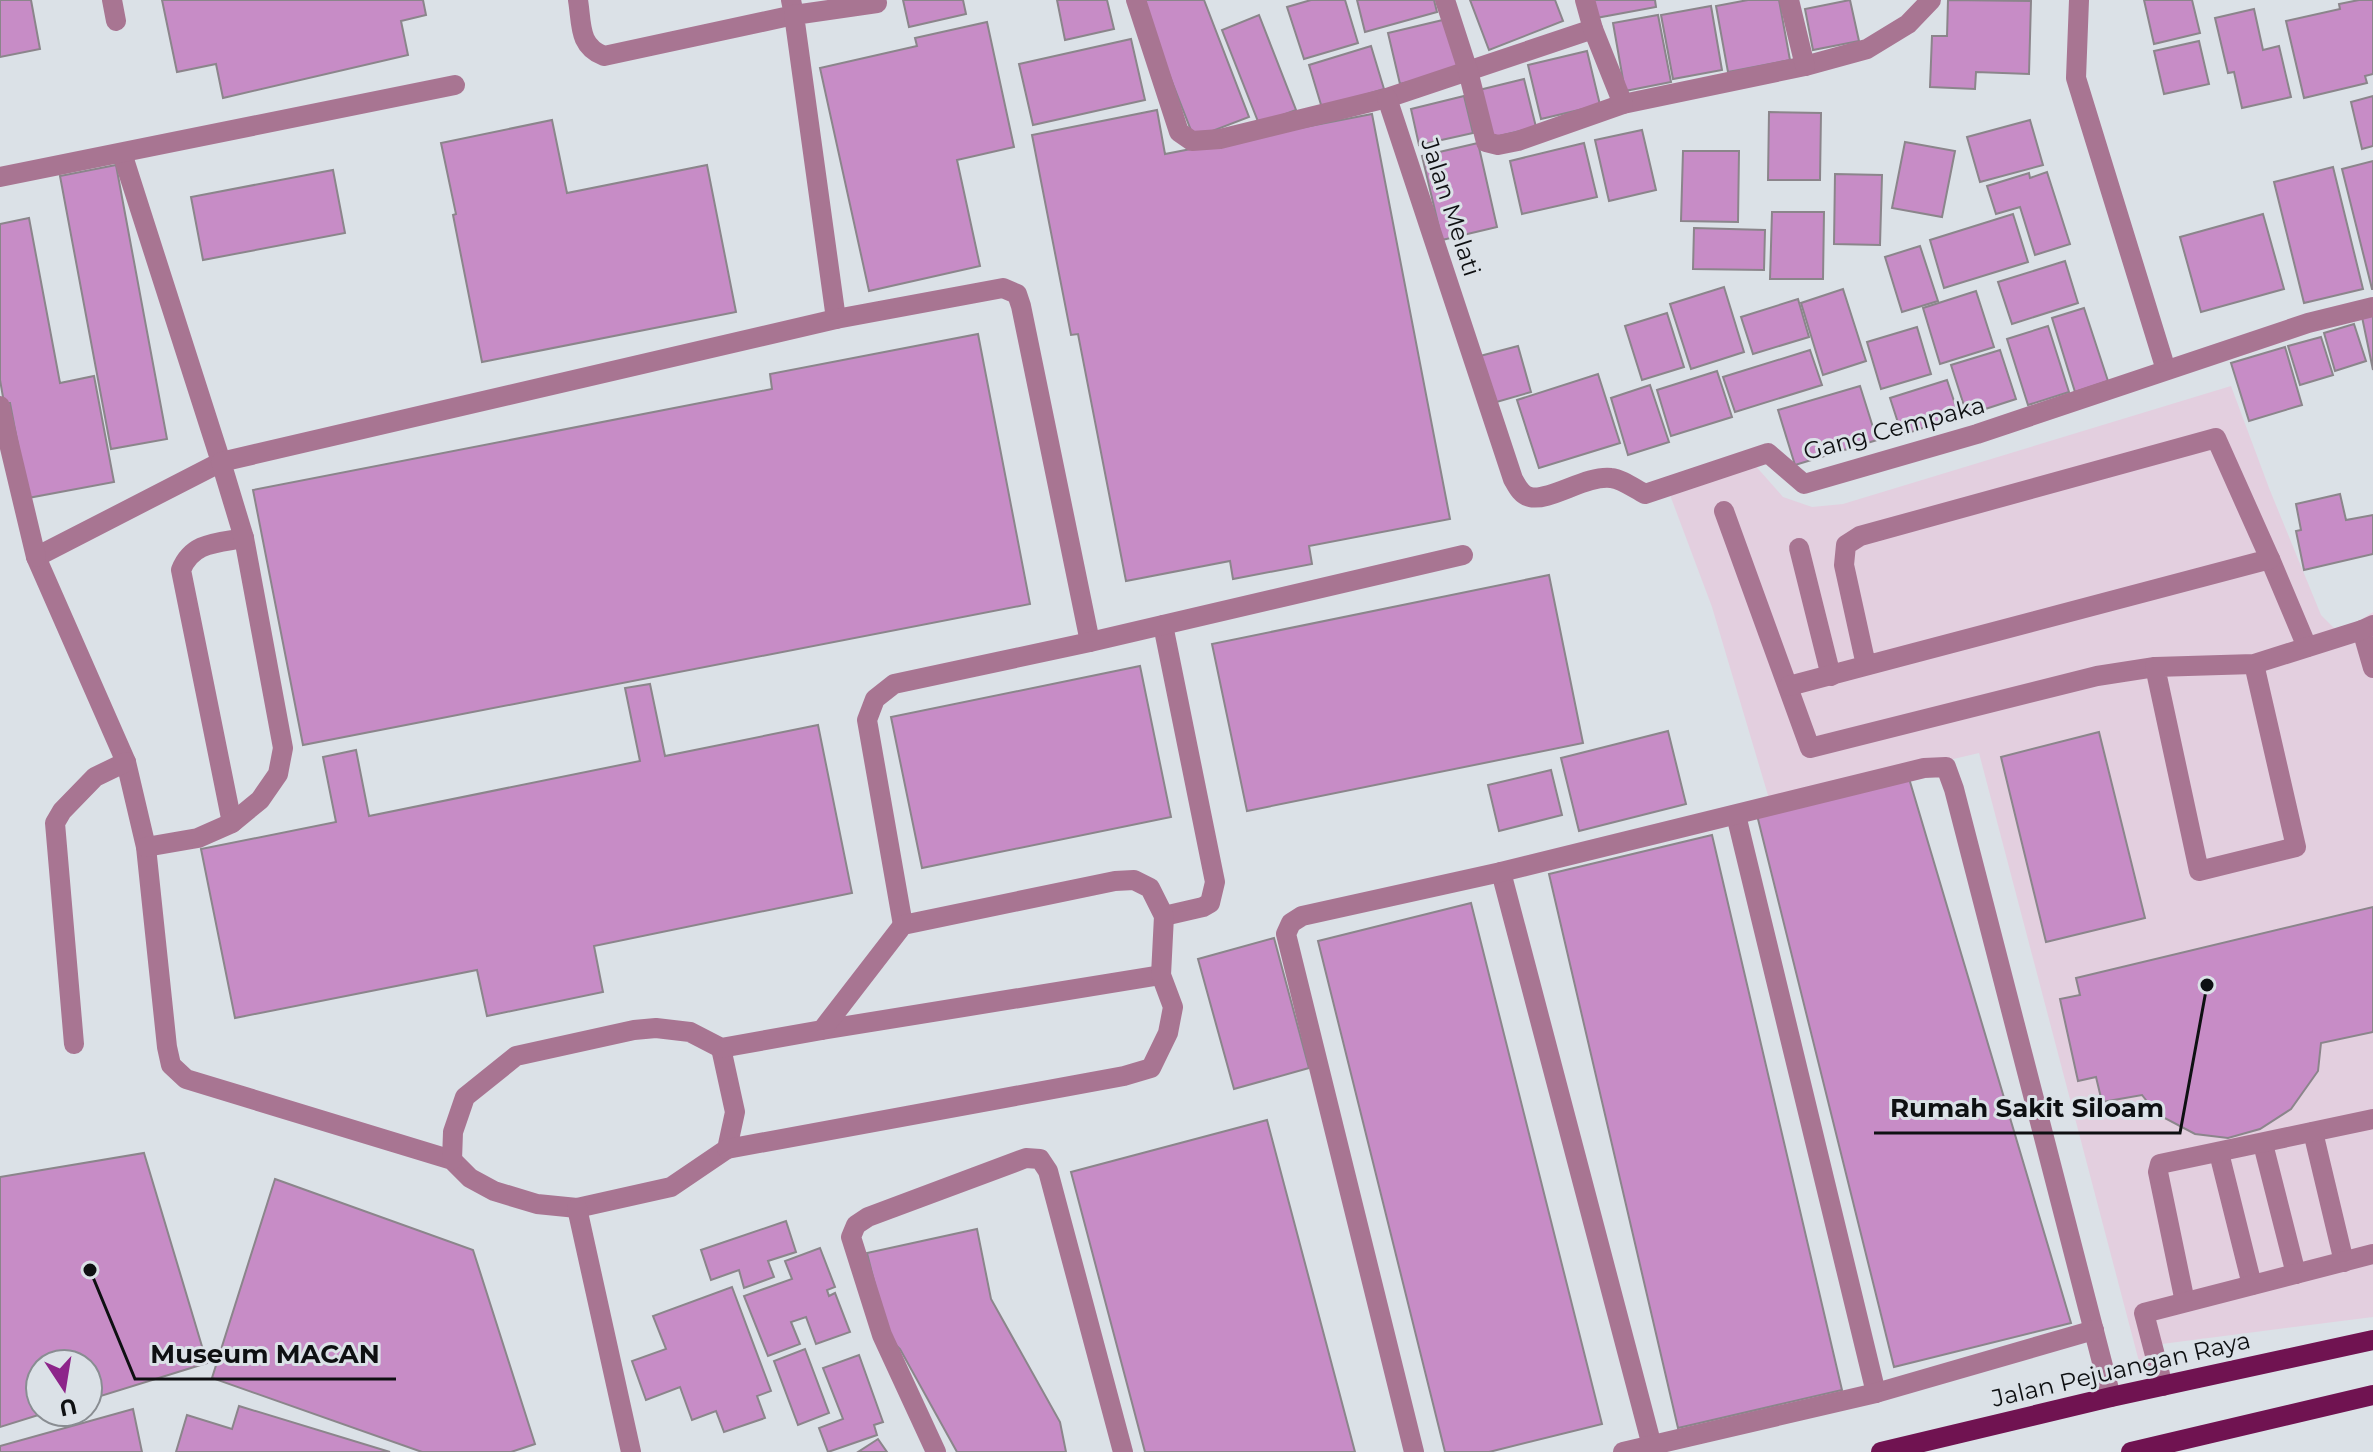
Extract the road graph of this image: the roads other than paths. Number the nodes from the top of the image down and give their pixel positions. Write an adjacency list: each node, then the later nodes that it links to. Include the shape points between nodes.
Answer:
1 (112, 0): 11 (street)
2 (578, 0): 10 (street, via 584,39 591,51 604,56)
3 (1136, 0): 16 (street, via 1179,132 1192,141 1220,139)
4 (1445, 0): 14 (street)
5 (1585, 0): 12 (street)
6 (1789, 0): 13 (street)
7 (1931, 0): 13 (street, via 1908,24 1867,49)
8 (2079, 0): 22 (street, via 2076,78)
9 (877, 3): 10 (street)
10 (793, 8): 21 (street)
11 (116, 21)
12 (1593, 29): 14 (street); 17 (street)
13 (1805, 66): 17 (street)
14 (1468, 71): 16 (street); 17 (street, via 1486,142 1498,145)
15 (455, 85): 18 (street)
16 (1387, 98): 25 (street, Jalan Melati, via 1521,492 1540,497 1597,478 1614,478)
17 (1623, 104)
18 (122, 153): 19 (street); 24 (street)
19 (0, 177)
20 (2373, 307): 22 (street, Gang Cempaka)
21 (836, 319): 24 (street); 34 (street, via 1003,288 1017,294)
22 (2166, 370): 25 (street, Gang Cempaka, via 1977,434 1804,484 1768,453)
23 (0, 406): 30 (street)
24 (221, 462): 27 (street); 30 (street)
25 (1645, 494)
26 (1724, 511): 41 (street)
27 (244, 538): 44 (street, via 283,748 278,774 260,800); 44 (street, via 201,546 186,556 181,570)
28 (1799, 548): 40 (street)
29 (1463, 555): 32 (street)
30 (36, 557): 42 (street)
31 (2270, 559): 35 (street); 37 (street); 37 (street, via 2216,438 1860,536 1846,545 1844,565)
32 (1163, 625): 34 (street); 47 (street, via 1215,882 1210,903)
33 (2368, 628): 35 (street); 39 (street)
34 (1090, 642): 48 (street, via 894,684 875,699 867,720)
35 (2307, 647): 36 (street)
36 (2254, 664): 38 (street); 38 (street, via 2296,847 2199,871)
37 (1866, 665): 40 (street)
38 (2155, 667): 41 (street, via 2097,676 1810,748)
39 (2373, 668)
40 (1831, 676): 41 (street)
41 (1789, 686)
42 (126, 762): 45 (street); 51 (street, via 95,777 55,823)
43 (1736, 815): 46 (street); 65 (street, via 1946,767); 68 (street)
44 (232, 823): 45 (street, via 198,838)
45 (146, 847): 58 (street, via 171,1065 186,1079)
46 (1501, 872): 71 (street); 75 (street, via 1302,916 1286,934)
47 (1164, 916): 48 (street, via 1150,888 1134,880); 49 (street)
48 (903, 925): 50 (street)
49 (1161, 975): 50 (street); 56 (street, via 1173,1007 1168,1033 1151,1068)
50 (822, 1030): 52 (street)
51 (74, 1044)
52 (721, 1048): 56 (street, via 735,1112); 58 (street, via 690,1032 656,1028 516,1056 465,1097 453,1132)
53 (2373, 1119): 54 (street)
54 (2313, 1132): 55 (street); 61 (street)
55 (2263, 1144): 57 (street); 62 (street)
56 (727, 1149): 59 (street, via 671,1187)
57 (2219, 1153): 63 (street); 64 (street, via 2157,1167)
58 (452, 1160): 59 (street, via 494,1191 537,1204)
59 (577, 1208): 72 (street)
60 (2373, 1254): 61 (street)
61 (2344, 1262): 62 (street)
62 (2296, 1274): 63 (street)
63 (2252, 1285): 64 (street)
64 (2185, 1302): 67 (street, via 2144,1313)
65 (2094, 1330): 68 (street); 70 (street)
66 (2373, 1340): 67 (main road, Jalan Pejuangan Raya)
67 (2163, 1386): 70 (main road, Jalan Pejuangan Raya)
68 (1876, 1393): 71 (street)
69 (2373, 1395): 78 (main road)
70 (2111, 1397): 77 (main road, Jalan Pejuangan Raya)
71 (1652, 1446): 76 (street)
72 (631, 1452)
73 (936, 1452): 74 (street, via 882,1335 851,1237 868,1217 1026,1158 1040,1159 1048,1171)
74 (1123, 1452)
75 (1414, 1452)
76 (1623, 1452)
77 (1881, 1452)
78 (2131, 1452)

